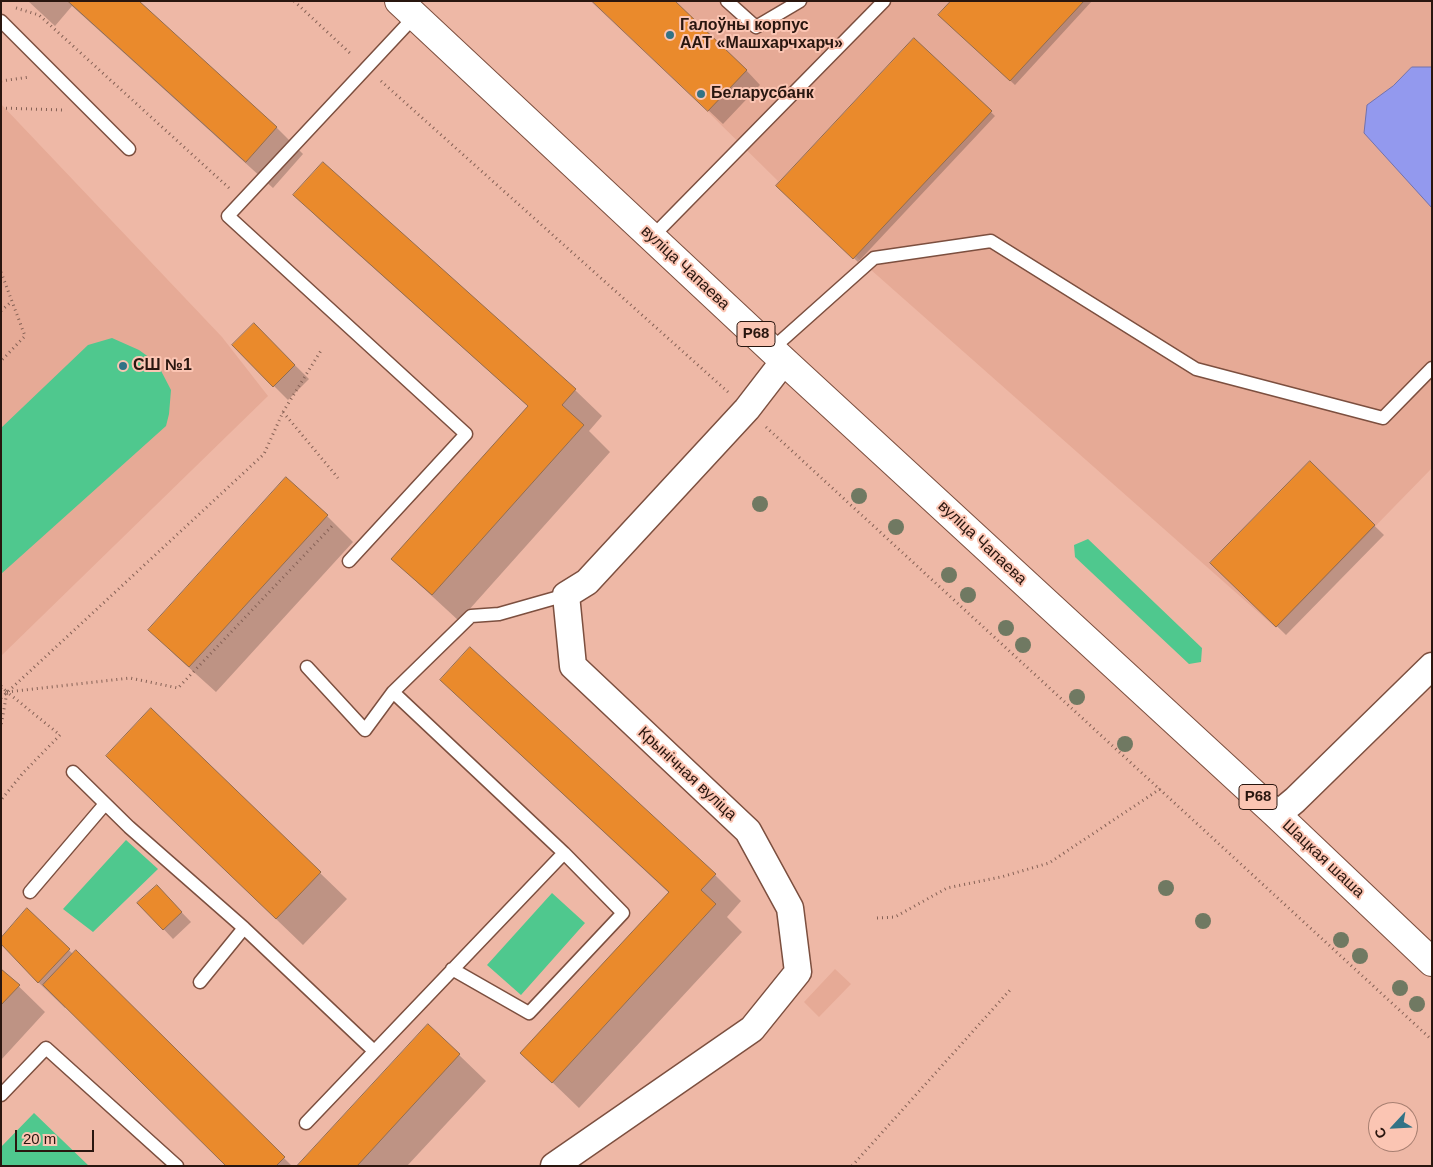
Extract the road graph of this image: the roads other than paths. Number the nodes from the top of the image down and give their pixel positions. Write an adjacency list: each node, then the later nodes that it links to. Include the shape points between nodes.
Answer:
1 (727, 1): 2 (lane, via 756,27)
2 (800, 1)
3 (884, 1): 7 (lane)
4 (407, 9): 7 (main road, вуліца Чапаева / Р68); 10 (lane, via 367,68 228,216 466,434)
5 (1, 21): 6 (lane)
6 (129, 149)
7 (652, 237): 8 (main road, вуліца Чапаева / Р68)
8 (778, 355): 9 (lane, via 874,258 991,241 1196,369 1383,418); 11 (street, via 747,409 587,582); 12 (main road, вуліца Чапаева / Р68)
9 (1432, 368)
10 (349, 561)
11 (566, 595): 15 (lane, via 499,614 472,616); 29 (street, Крынічная вуліца, via 573,666 748,831 790,908 798,972 752,1029)
12 (1082, 635): 18 (main road, Шацкая шаша / Р68)
13 (1432, 666): 18 (street)
14 (307, 667): 15 (lane, via 365,730)
15 (393, 692): 19 (lane)
16 (73, 772): 17 (lane)
17 (105, 804): 20 (lane); 21 (lane)
18 (1277, 815): 22 (main road, Шацкая шаша / Р68)
19 (564, 853): 23 (lane); 23 (lane, via 623,913 528,1013)
20 (30, 892)
21 (244, 928): 24 (lane); 25 (lane)
22 (1432, 962)
23 (452, 969): 25 (lane)
24 (200, 982)
25 (374, 1051): 27 (lane)
26 (1, 1095): 28 (lane, via 46,1048)
27 (306, 1123)
28 (177, 1166)
29 (554, 1166)

